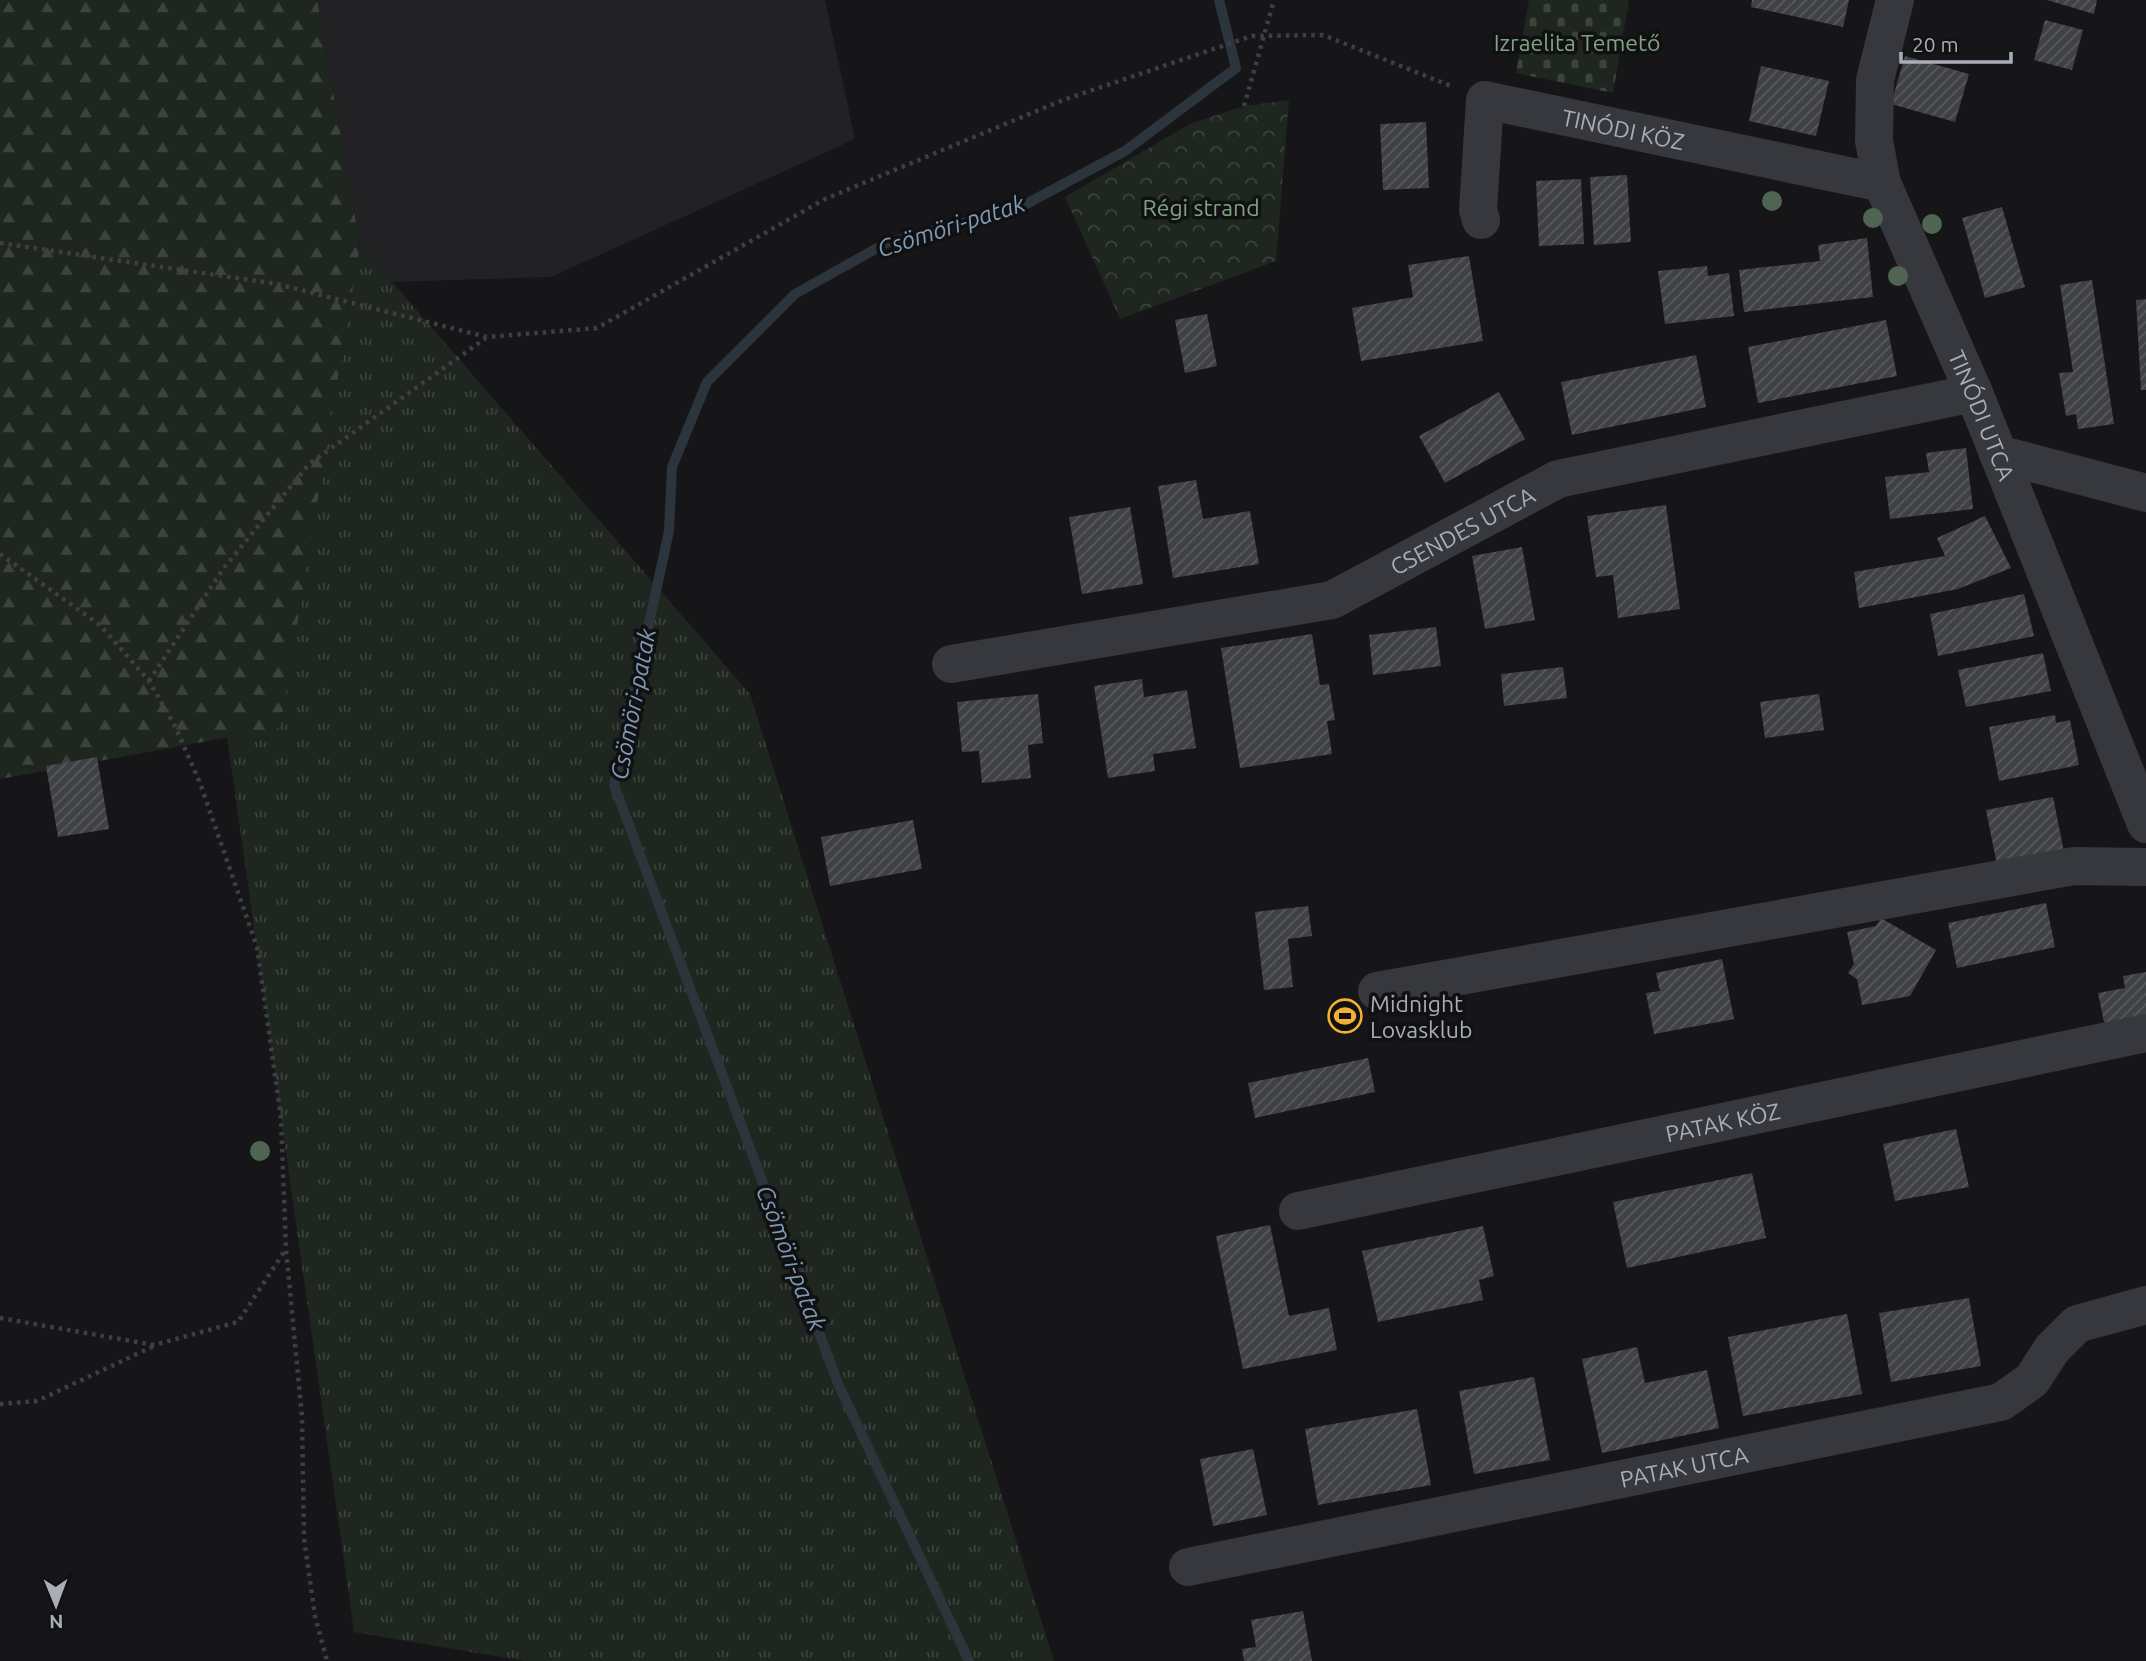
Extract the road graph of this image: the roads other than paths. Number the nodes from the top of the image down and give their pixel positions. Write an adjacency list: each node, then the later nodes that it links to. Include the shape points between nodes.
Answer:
1 (1895, 0): 2 (street, TINÓDI UTCA, via 1875,80 1874,141)
2 (1882, 183): 3 (street, TINÓDI KÖZ, via 1485,100); 4 (street, TINÓDI UTCA)
3 (1480, 220)
4 (1974, 393): 5 (street, TINÓDI UTCA); 7 (street, CSENDES UTCA, via 1558,479 1332,600)
5 (1998, 454): 6 (street); 8 (street, TINÓDI UTCA)
6 (2146, 493)
7 (951, 664)
8 (2146, 824)
9 (2146, 867): 10 (street, via 2074,866)
10 (1377, 991)
11 (2146, 1033): 12 (street, PATAK KÖZ)
12 (1298, 1211)
13 (2146, 1305): 14 (street, PATAK UTCA, via 2077,1324 2052,1349 2032,1380 2001,1402)
14 (1188, 1567)

